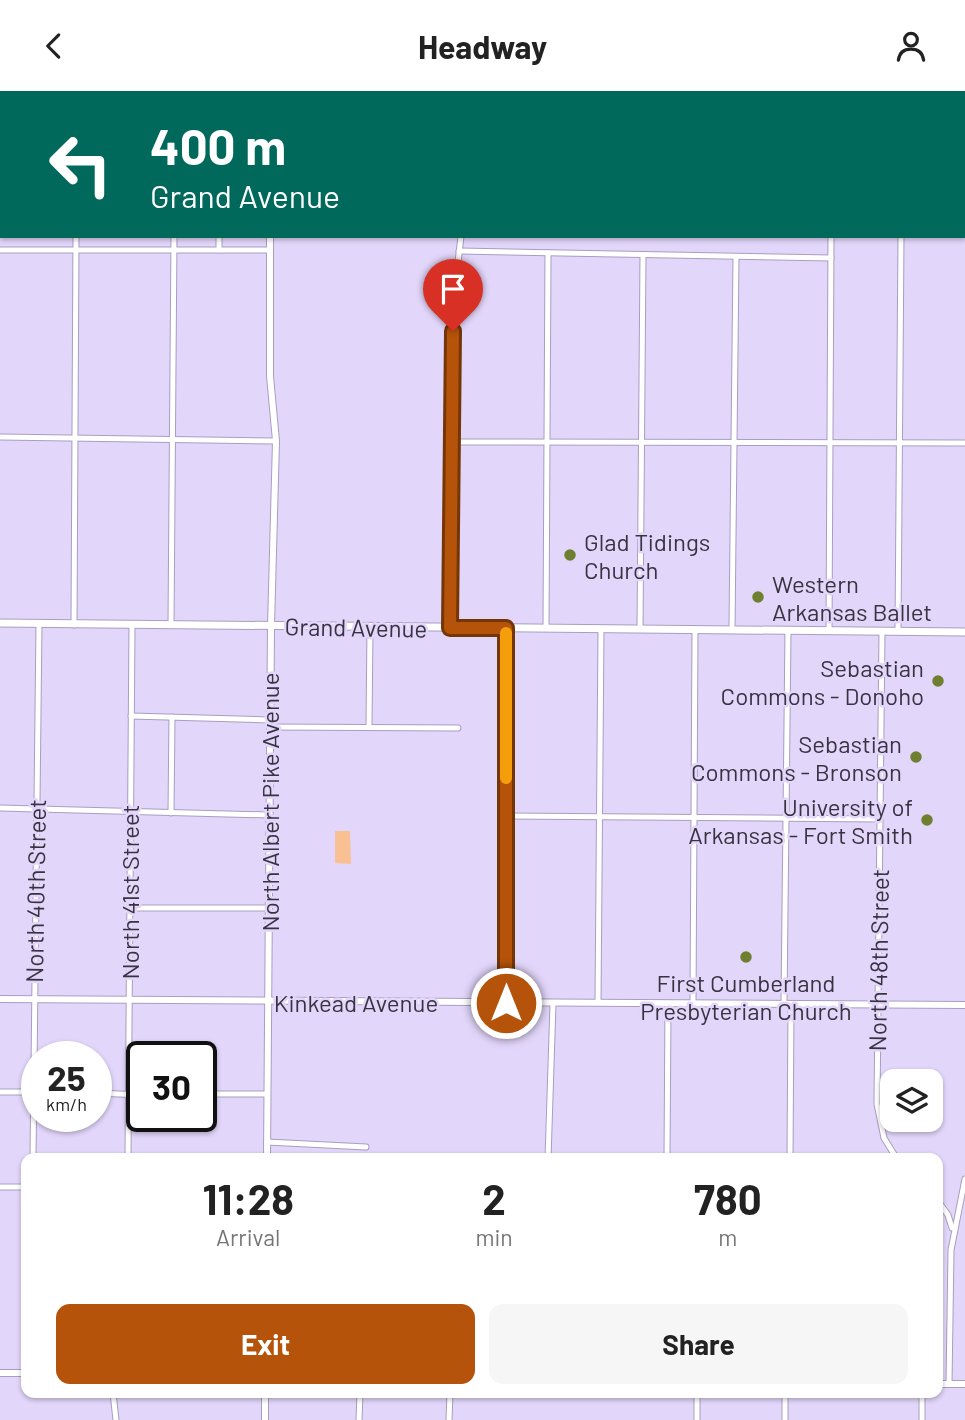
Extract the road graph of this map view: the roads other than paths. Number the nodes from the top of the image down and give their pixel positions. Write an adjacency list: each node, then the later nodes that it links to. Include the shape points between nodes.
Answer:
1 (76, 238): 11 (street)
2 (174, 238): 12 (street)
3 (219, 238): 9 (street)
4 (270, 238): 10 (street, North Albert Pike Avenue)
5 (461, 238): 13 (street)
6 (831, 238): 17 (street)
7 (901, 238): 27 (street)
8 (0, 250): 11 (street)
9 (219, 250): 10 (street); 12 (street)
10 (270, 250): 21 (street, North Albert Pike Avenue, via 270,376)
11 (76, 251): 12 (street); 19 (street)
12 (174, 251): 20 (street)
13 (458, 251): 14 (street); 22 (street, via 453,306)
14 (548, 253): 15 (street); 23 (street)
15 (643, 255): 16 (street); 24 (street)
16 (736, 257): 17 (street); 25 (street)
17 (831, 258): 26 (street)
18 (0, 437): 19 (street)
19 (75, 438): 20 (street); 31 (street)
20 (173, 440): 21 (street); 33 (street)
21 (276, 441): 34 (street, North Albert Pike Avenue)
22 (453, 442): 23 (street); 36 (street)
23 (548, 442): 24 (street); 38 (street)
24 (640, 442): 25 (street); 40 (street)
25 (734, 442): 26 (street); 42 (street)
26 (830, 442): 27 (street); 44 (street)
27 (899, 443): 28 (street); 46 (street)
28 (965, 443)
29 (0, 623): 30 (main road, Grand Avenue)
30 (39, 623): 31 (main road, Grand Avenue); 54 (street, North 40th Street)
31 (74, 625): 32 (main road, Grand Avenue)
32 (132, 625): 33 (main road, Grand Avenue); 48 (street, North 41st Street)
33 (171, 625): 34 (main road, Grand Avenue)
34 (271, 626): 35 (main road, Grand Avenue); 50 (street, North Albert Pike Avenue)
35 (370, 627): 36 (main road, Grand Avenue); 51 (street)
36 (450, 628): 37 (main road, Grand Avenue)
37 (506, 628): 38 (main road, Grand Avenue); 58 (street)
38 (546, 628): 39 (main road, Grand Avenue)
39 (600, 629): 40 (main road, Grand Avenue); 59 (street)
40 (640, 629): 41 (main road, Grand Avenue)
41 (695, 630): 42 (main road, Grand Avenue); 60 (street)
42 (732, 630): 43 (main road, Grand Avenue)
43 (788, 631): 44 (main road, Grand Avenue); 61 (street)
44 (829, 631): 45 (main road, Grand Avenue)
45 (882, 631): 46 (main road, Grand Avenue); 62 (street, North 48th Street)
46 (898, 631): 47 (main road, Grand Avenue)
47 (965, 632)
48 (131, 716): 49 (street); 55 (street, North 41st Street)
49 (172, 717): 50 (street); 56 (street)
50 (270, 724): 51 (street); 57 (street, North Albert Pike Avenue)
51 (369, 727): 52 (street)
52 (458, 728)
53 (0, 808): 54 (street)
54 (36, 808): 55 (street); 66 (street, North 40th Street)
55 (130, 811): 56 (street); 63 (street, North 41st Street)
56 (172, 813): 57 (street)
57 (269, 815): 64 (street, North Albert Pike Avenue)
58 (506, 816): 59 (street); 69 (street)
59 (600, 817): 60 (street); 71 (street)
60 (693, 817): 61 (street); 73 (street)
61 (786, 818): 62 (street); 74 (street)
62 (880, 819): 75 (street, North 48th Street)
63 (129, 908): 64 (street); 67 (street, North 41st Street)
64 (269, 908): 68 (street, North Albert Pike Avenue)
65 (0, 999): 66 (street, Kinkead Avenue)
66 (34, 999): 67 (street, Kinkead Avenue); 77 (street, North 40th Street)
67 (129, 1000): 68 (street, Kinkead Avenue); 78 (street, North 41st Street)
68 (268, 1002): 69 (street, Kinkead Avenue); 82 (street, North Albert Pike Avenue)
69 (506, 1003): 70 (street, Kinkead Avenue)
70 (553, 1003): 71 (street, Kinkead Avenue); 90 (street)
71 (598, 1003): 72 (street, Kinkead Avenue)
72 (668, 1004): 73 (street, Kinkead Avenue); 91 (street)
73 (693, 1004): 74 (street, Kinkead Avenue)
74 (787, 1004): 75 (street, Kinkead Avenue); 92 (street)
75 (878, 1005): 76 (street, Kinkead Avenue); 93 (street, North 48th Street, via 878,1116)
76 (965, 1005)
77 (34, 1041)
78 (129, 1041)
79 (0, 1092): 80 (street)
80 (21, 1092)
81 (217, 1094): 82 (street)
82 (267, 1094): 85 (street, North Albert Pike Avenue)
83 (34, 1132): 87 (street, North 40th Street)
84 (128, 1132): 88 (street, North 41st Street)
85 (267, 1142): 86 (street); 89 (street, North Albert Pike Avenue)
86 (366, 1147)
87 (33, 1153)
88 (128, 1153)
89 (267, 1153)
90 (548, 1153)
91 (667, 1153)
92 (790, 1153)
93 (893, 1153)
94 (965, 1179): 98 (street)
95 (0, 1187): 96 (street)
96 (21, 1187)
97 (943, 1208): 98 (street)
98 (952, 1231): 102 (street)
99 (0, 1373): 100 (street)
100 (21, 1373)
101 (943, 1384): 102 (street)
102 (949, 1384): 103 (street)
103 (965, 1384)
104 (114, 1398): 111 (street)
105 (265, 1398): 112 (street)
106 (360, 1398): 113 (street)
107 (450, 1398): 114 (street)
108 (697, 1398): 115 (street)
109 (786, 1398): 116 (street)
110 (922, 1398): 117 (street)
111 (116, 1420)
112 (265, 1420)
113 (359, 1420)
114 (449, 1420)
115 (697, 1420)
116 (785, 1420)
117 (922, 1420)

